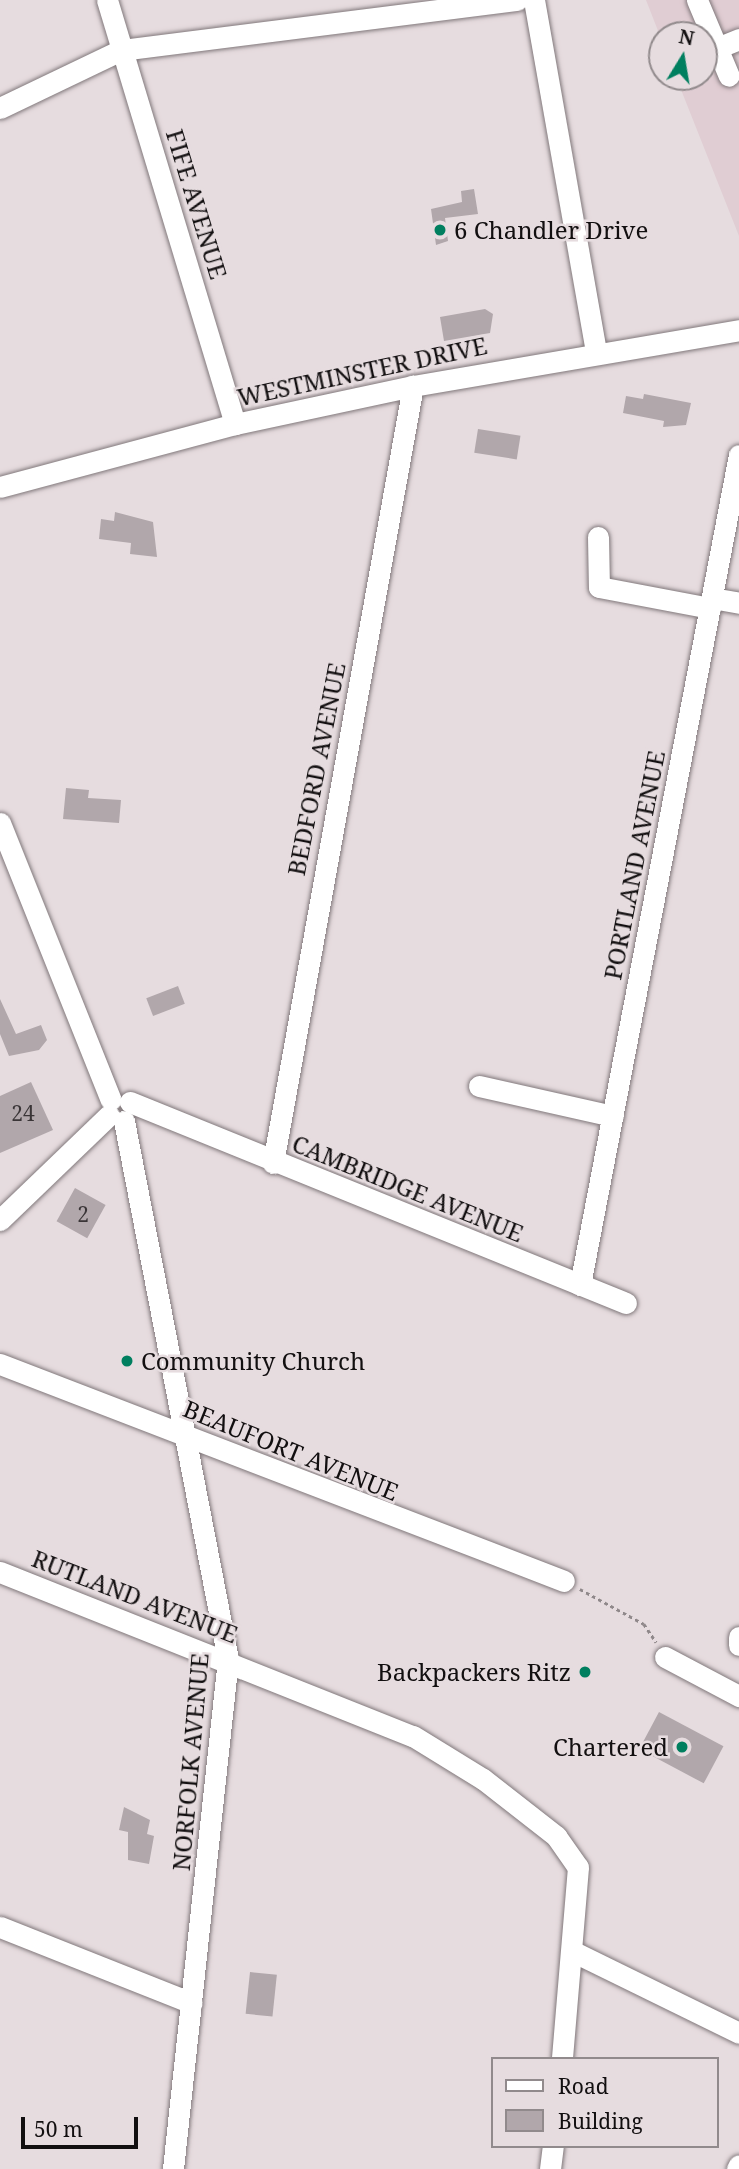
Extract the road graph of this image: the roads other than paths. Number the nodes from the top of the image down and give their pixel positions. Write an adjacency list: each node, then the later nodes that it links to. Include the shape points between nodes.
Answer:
1 (107, 0): 8 (street, FIFE AVENUE)
2 (517, 0): 8 (street)
3 (534, 0): 13 (street)
4 (697, 0): 5 (street)
5 (706, 21)
6 (739, 39): 7 (street)
7 (718, 48)
8 (121, 50): 11 (street); 15 (street, FIFE AVENUE)
9 (718, 50): 10 (street)
10 (729, 76)
11 (0, 108)
12 (739, 330): 13 (street, WESTMINSTER DRIVE)
13 (596, 352): 14 (street, WESTMINSTER DRIVE)
14 (413, 386): 15 (street, WESTMINSTER DRIVE); 25 (street, BEDFORD AVENUE)
15 (235, 424): 17 (street, WESTMINSTER DRIVE)
16 (739, 455): 19 (street, PORTLAND AVENUE)
17 (0, 487)
18 (598, 537): 19 (street, via 599,587)
19 (711, 603): 20 (street); 24 (street, PORTLAND AVENUE)
20 (739, 603)
21 (0, 823): 23 (street)
22 (479, 1086): 24 (street)
23 (118, 1110): 25 (street, CAMBRIDGE AVENUE, via 172,1122); 26 (street); 30 (street, NORFOLK AVENUE)
24 (613, 1116): 27 (street, PORTLAND AVENUE)
25 (273, 1163): 27 (street, CAMBRIDGE AVENUE)
26 (0, 1220)
27 (580, 1285): 28 (street, CAMBRIDGE AVENUE)
28 (626, 1303)
29 (0, 1364): 30 (street, BEAUFORT AVENUE)
30 (187, 1437): 32 (street, BEAUFORT AVENUE); 36 (street, NORFOLK AVENUE)
31 (0, 1572): 36 (street, RUTLAND AVENUE)
32 (564, 1581)
33 (739, 1637): 34 (street)
34 (739, 1645)
35 (665, 1657): 37 (street)
36 (228, 1659): 39 (street, RUTLAND AVENUE, via 438,1750 522,1808 575,1858); 40 (street, NORFOLK AVENUE)
37 (739, 1696)
38 (0, 1927): 40 (street)
39 (574, 1952): 41 (street); 42 (street)
40 (192, 2003): 44 (street, NORFOLK AVENUE)
41 (739, 2033)
42 (562, 2057)
43 (553, 2148): 45 (street)
44 (173, 2169)
45 (550, 2169)

